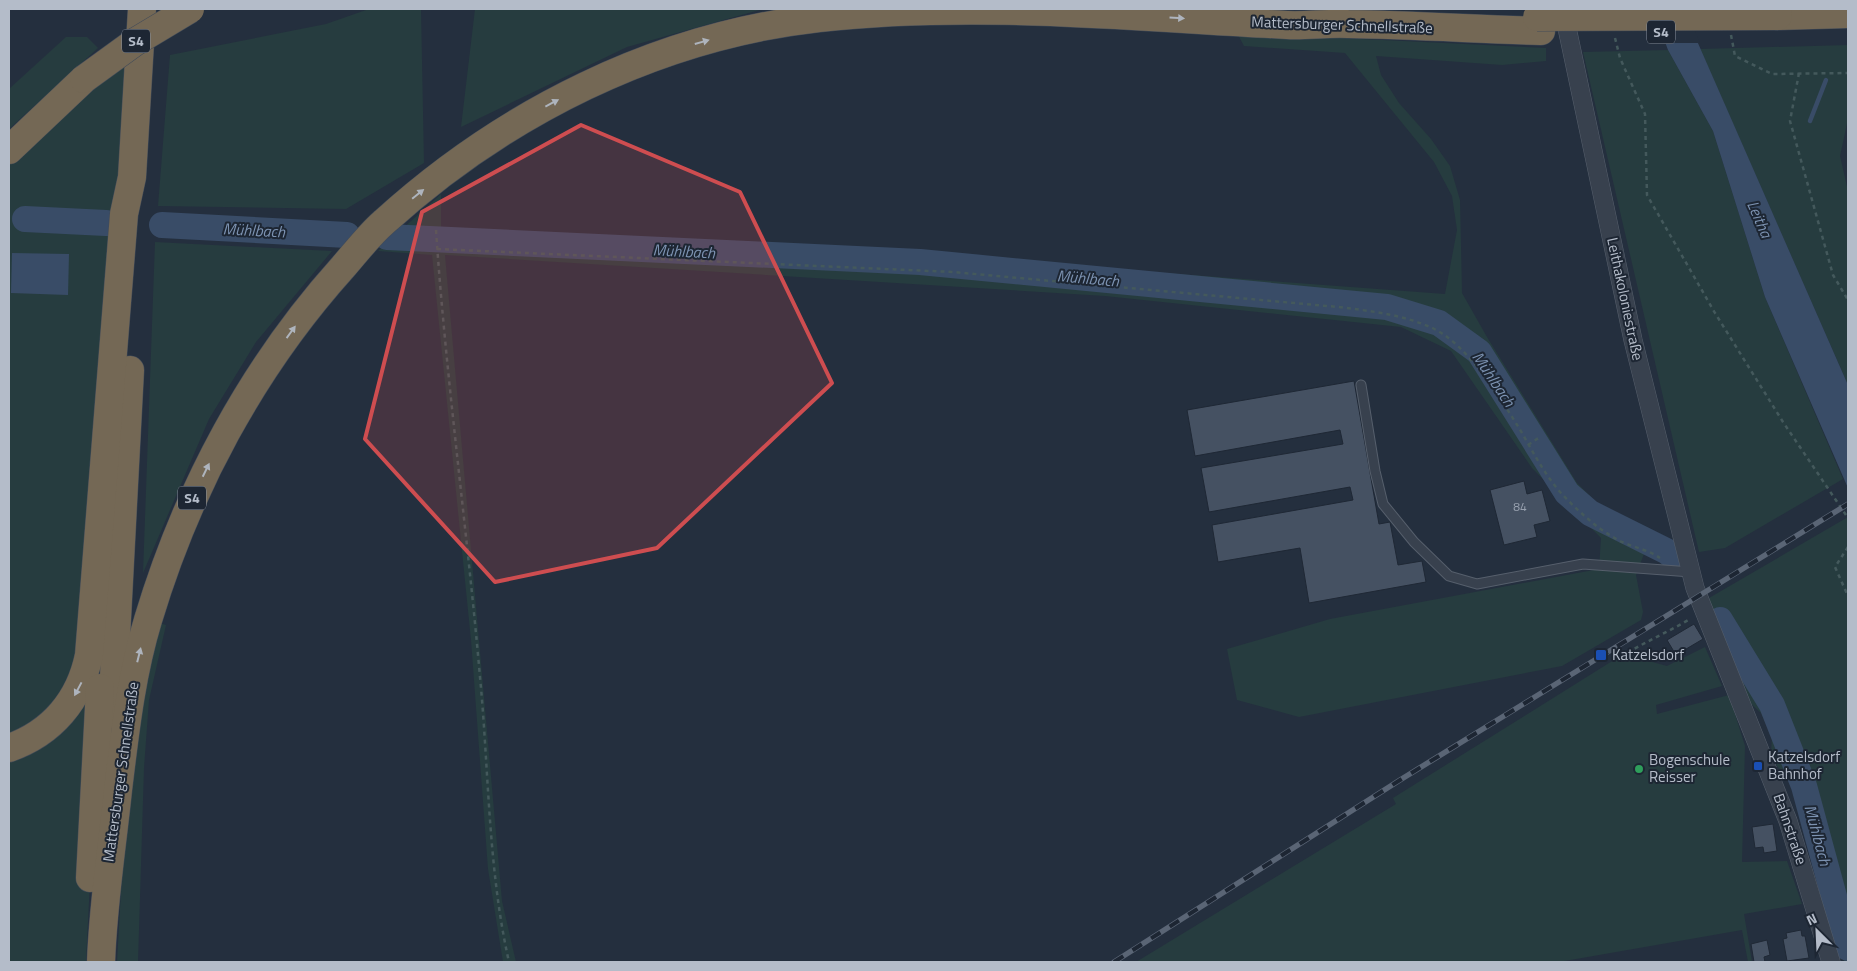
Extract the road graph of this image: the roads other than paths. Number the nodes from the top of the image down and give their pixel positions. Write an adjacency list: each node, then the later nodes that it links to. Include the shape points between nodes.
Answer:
1 (142, 9): 10 (highway)
2 (190, 9): 9 (highway, S4, bridge, via 135,42 84,79)
3 (1207, 9): 6 (highway)
4 (1563, 9): 13 (street, Leithakoloniestraße, via 1633,340)
5 (1848, 14): 7 (highway, Mattersburger Schnellstraße / S4)
6 (1345, 16): 7 (highway, Mattersburger Schnellstraße / S4, via 1539,24); 15 (highway, Mattersburger Schnellstraße / S4, one-way to 6, via 128,705 148,622 174,542 214,454 253,387 298,322 380,225 488,141 579,89 677,49 768,26 917,10 1068,12 1295,25)
7 (1780, 24): 8 (highway, Mattersburger Schnellstraße / S4)
8 (1848, 29)
9 (9, 150)
10 (132, 177): 11 (highway, via 124,214); 15 (highway, via 138,215)
11 (116, 322): 14 (highway, one-way to 14, via 86,671 62,714 37,736); 16 (highway)
12 (1361, 385): 13 (lane, via 1383,504 1414,542 1449,576 1477,584 1583,564)
13 (1688, 577): 18 (street, Bahnstraße, via 1788,821)
14 (9, 748)
15 (102, 910): 17 (highway, Mattersburger Schnellstraße / S4)
16 (86, 962)
17 (101, 962)
18 (1832, 962)

